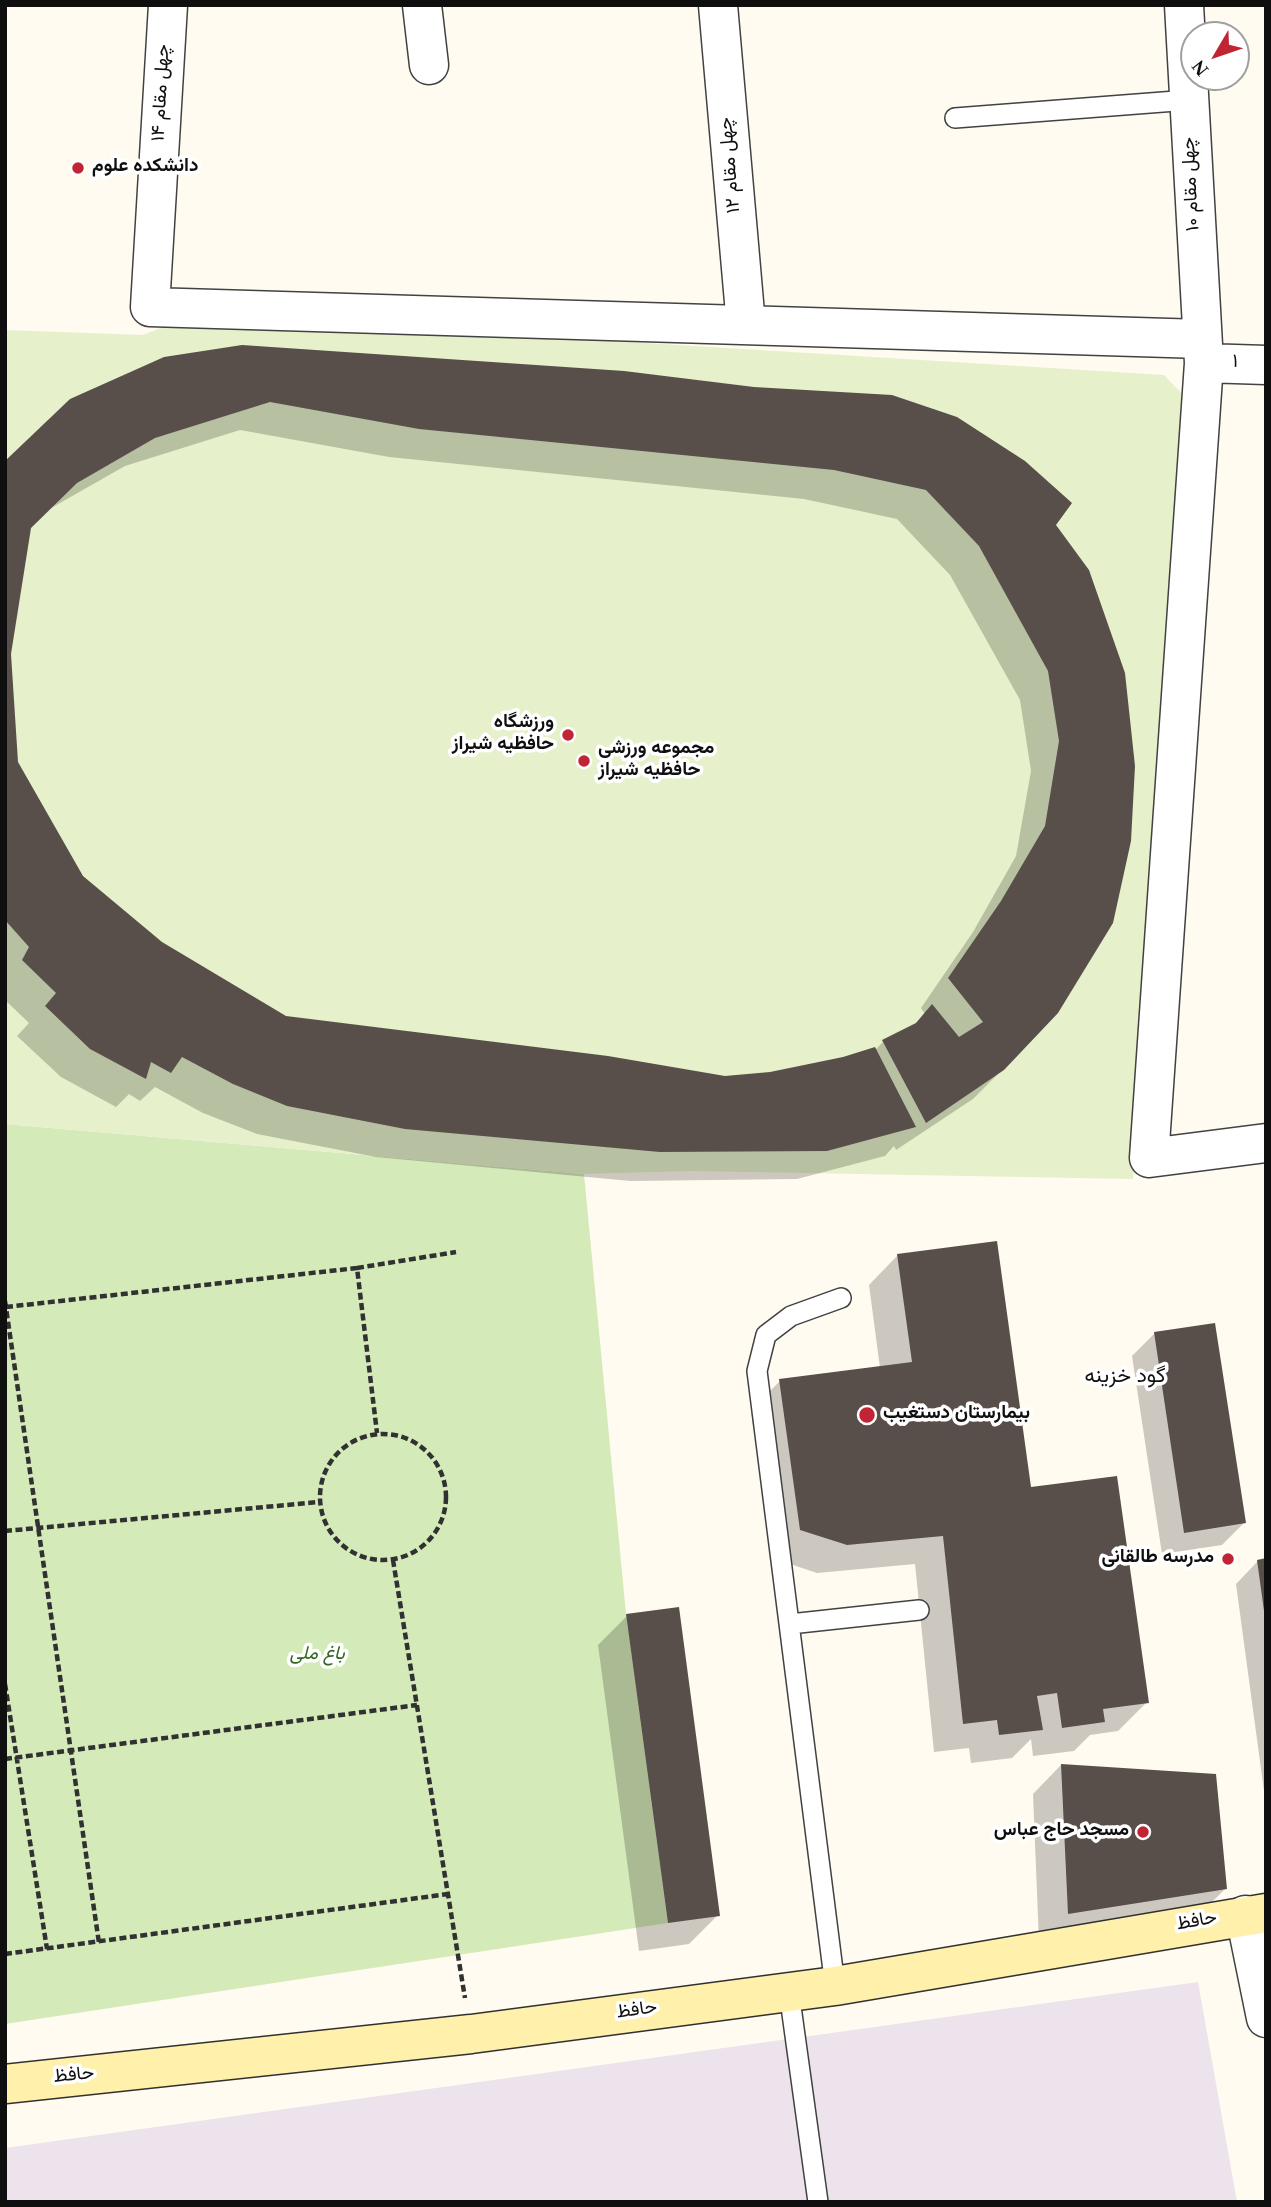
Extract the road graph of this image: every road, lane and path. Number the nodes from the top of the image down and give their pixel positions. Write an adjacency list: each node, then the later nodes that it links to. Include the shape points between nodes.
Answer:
1 (168, 5): 8 (street, چهل مقام ۱۴)
2 (422, 5): 5 (street)
3 (718, 5): 9 (street, چهل مقام ۱۲)
4 (1184, 5): 6 (street, چهل مقام ۱۰)
5 (429, 65)
6 (1189, 100): 7 (lane); 10 (street, چهل مقام ۱۰)
7 (955, 118)
8 (150, 307): 9 (street, ۱)
9 (746, 325): 10 (street, ۱)
10 (1203, 351): 11 (street, ۱); 12 (street, چهل مقام ۱۰, via 1149,1158)
11 (1266, 365)
12 (1266, 1143)
13 (456, 1252): 14 (path)
14 (357, 1268): 17 (path); 18 (path)
15 (841, 1298): 24 (lane, via 791,1316 766,1335 757,1371)
16 (5, 1301): 17 (path)
17 (6, 1308): 20 (path)
18 (377, 1433): 19 (path, via 357,1438 337,1453 325,1471); 22 (path, via 397,1434 422,1445 443,1474 447,1507 436,1533 419,1551)
19 (319, 1503): 20 (path); 22 (path, via 327,1526 353,1553 372,1560)
20 (38, 1527): 21 (path); 29 (path)
21 (5, 1531)
22 (393, 1560): 26 (path)
23 (919, 1611): 24 (lane)
24 (790, 1624): 37 (lane)
25 (5, 1684): 28 (path)
26 (417, 1705): 29 (path); 32 (path)
27 (5, 1726): 28 (path)
28 (12, 1731): 30 (path)
29 (71, 1751): 30 (path); 34 (path)
30 (16, 1758): 31 (path); 35 (path)
31 (5, 1759)
32 (448, 1894): 34 (path); 40 (path)
33 (1256, 1914): 37 (main road, حافظ); 39 (street)
34 (99, 1943): 35 (path)
35 (47, 1949): 36 (path)
36 (5, 1954)
37 (835, 1986): 38 (main road, حافظ)
38 (789, 1992): 40 (main road, حافظ); 42 (lane)
39 (1266, 2018)
40 (471, 2034): 41 (main road, حافظ)
41 (5, 2084)
42 (818, 2202)

